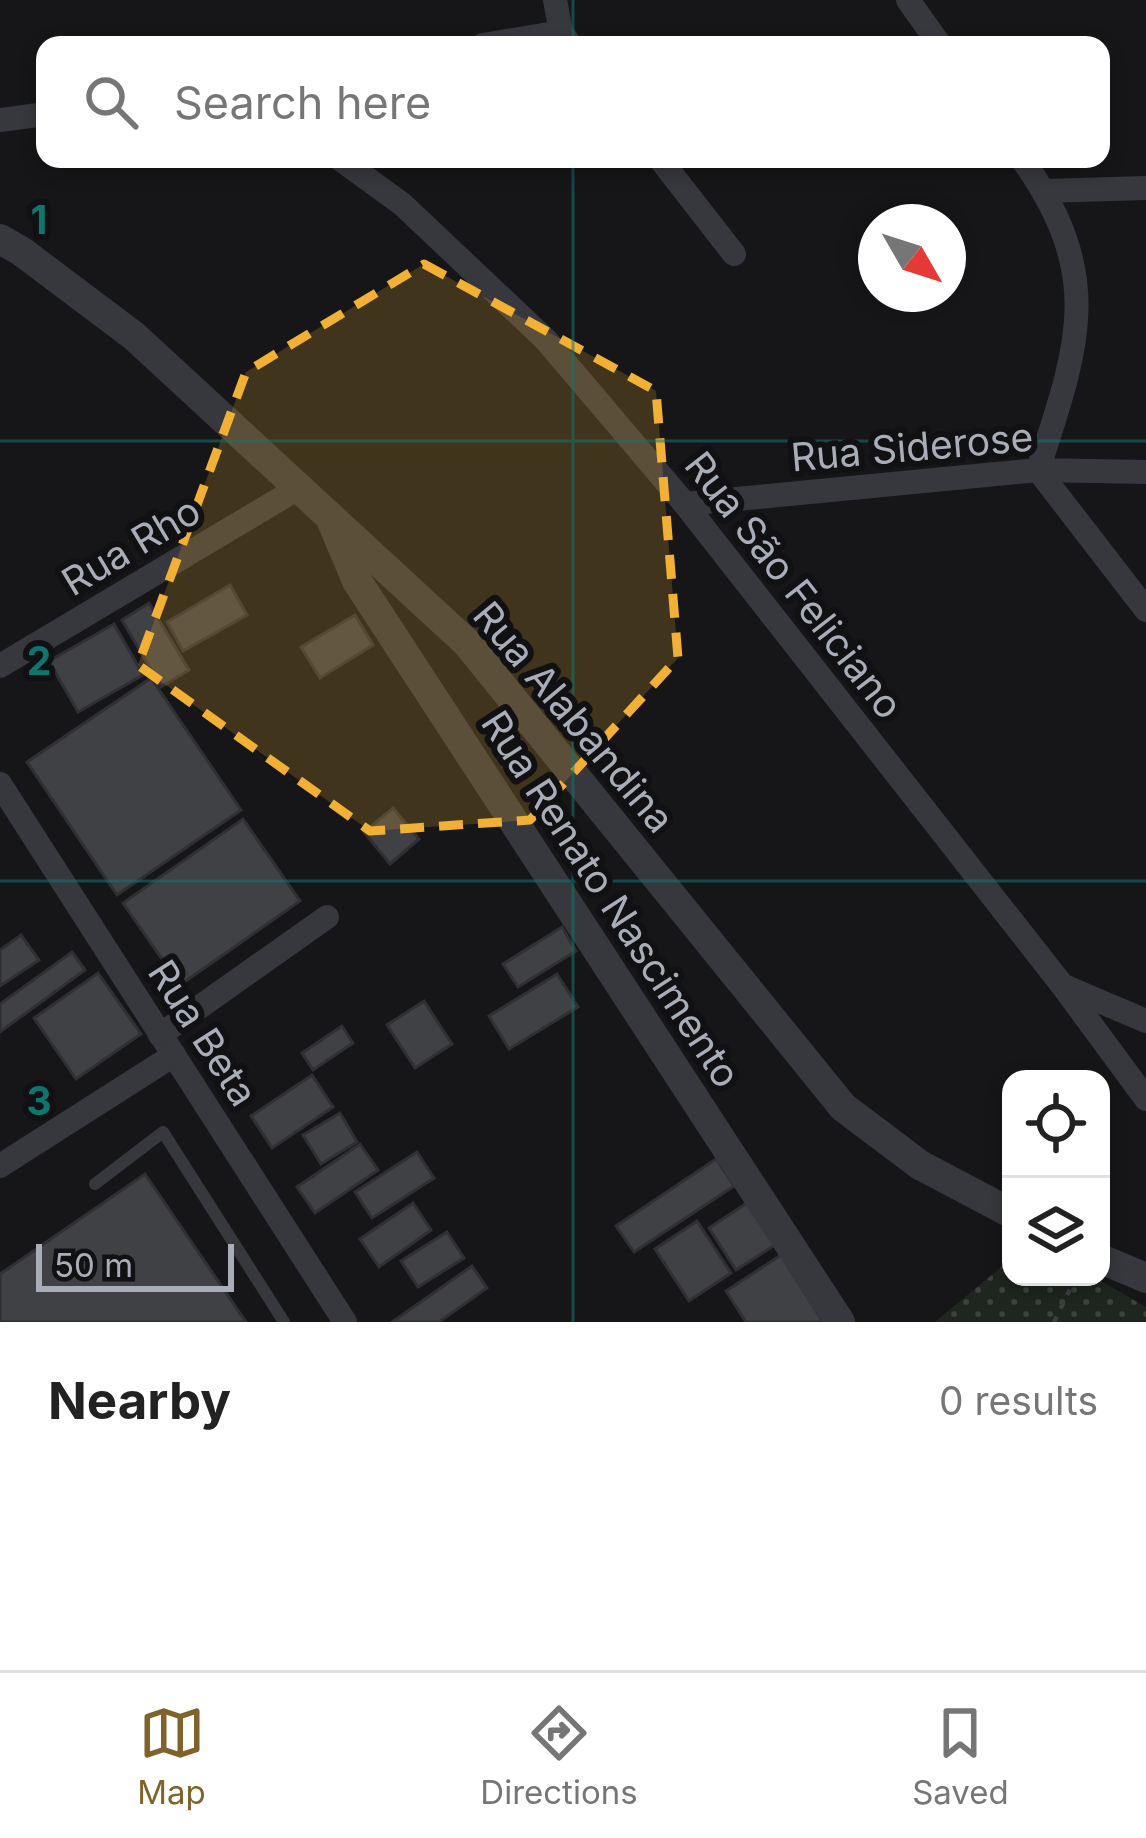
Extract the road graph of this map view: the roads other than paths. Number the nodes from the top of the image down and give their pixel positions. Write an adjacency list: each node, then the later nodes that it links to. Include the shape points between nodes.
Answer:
1 (555, 0): 3 (street)
2 (908, 0): 4 (street)
3 (565, 36)
4 (934, 36)
5 (36, 115): 6 (street)
6 (0, 120)
7 (352, 168): 17 (street, Rua São Feliciano, via 402,204 546,340)
8 (667, 168): 13 (street)
9 (1028, 168): 11 (street)
10 (1146, 188): 11 (street)
11 (1044, 191): 14 (street, via 1068,244 1078,297 1076,338)
12 (0, 239): 16 (street, Rua Alabandina, via 134,335)
13 (734, 254)
14 (1038, 470): 15 (street, Rua Siderose); 17 (street, Rua Siderose); 19 (street)
15 (1146, 472)
16 (300, 487): 18 (street, Rua Alabandina); 20 (street, Rua Rho)
17 (685, 504): 23 (street, Rua São Feliciano)
18 (328, 513): 29 (street, Rua Alabandina, via 467,643 843,1107 920,1165); 34 (street, Rua Renato Nascimento, via 357,581)
19 (1146, 610)
20 (0, 666)
21 (0, 784): 25 (street, Rua Beta)
22 (327, 917): 25 (street)
23 (1062, 985): 24 (street); 26 (street, Rua São Feliciano)
24 (1146, 1022)
25 (167, 1045): 27 (street); 33 (street, Rua Beta)
26 (1146, 1099)
27 (0, 1166)
28 (95, 1184): 32 (lane, via 163,1132)
29 (1002, 1208)
30 (1110, 1263): 31 (street)
31 (1146, 1278)
32 (284, 1322)
33 (345, 1322)
34 (840, 1322)

